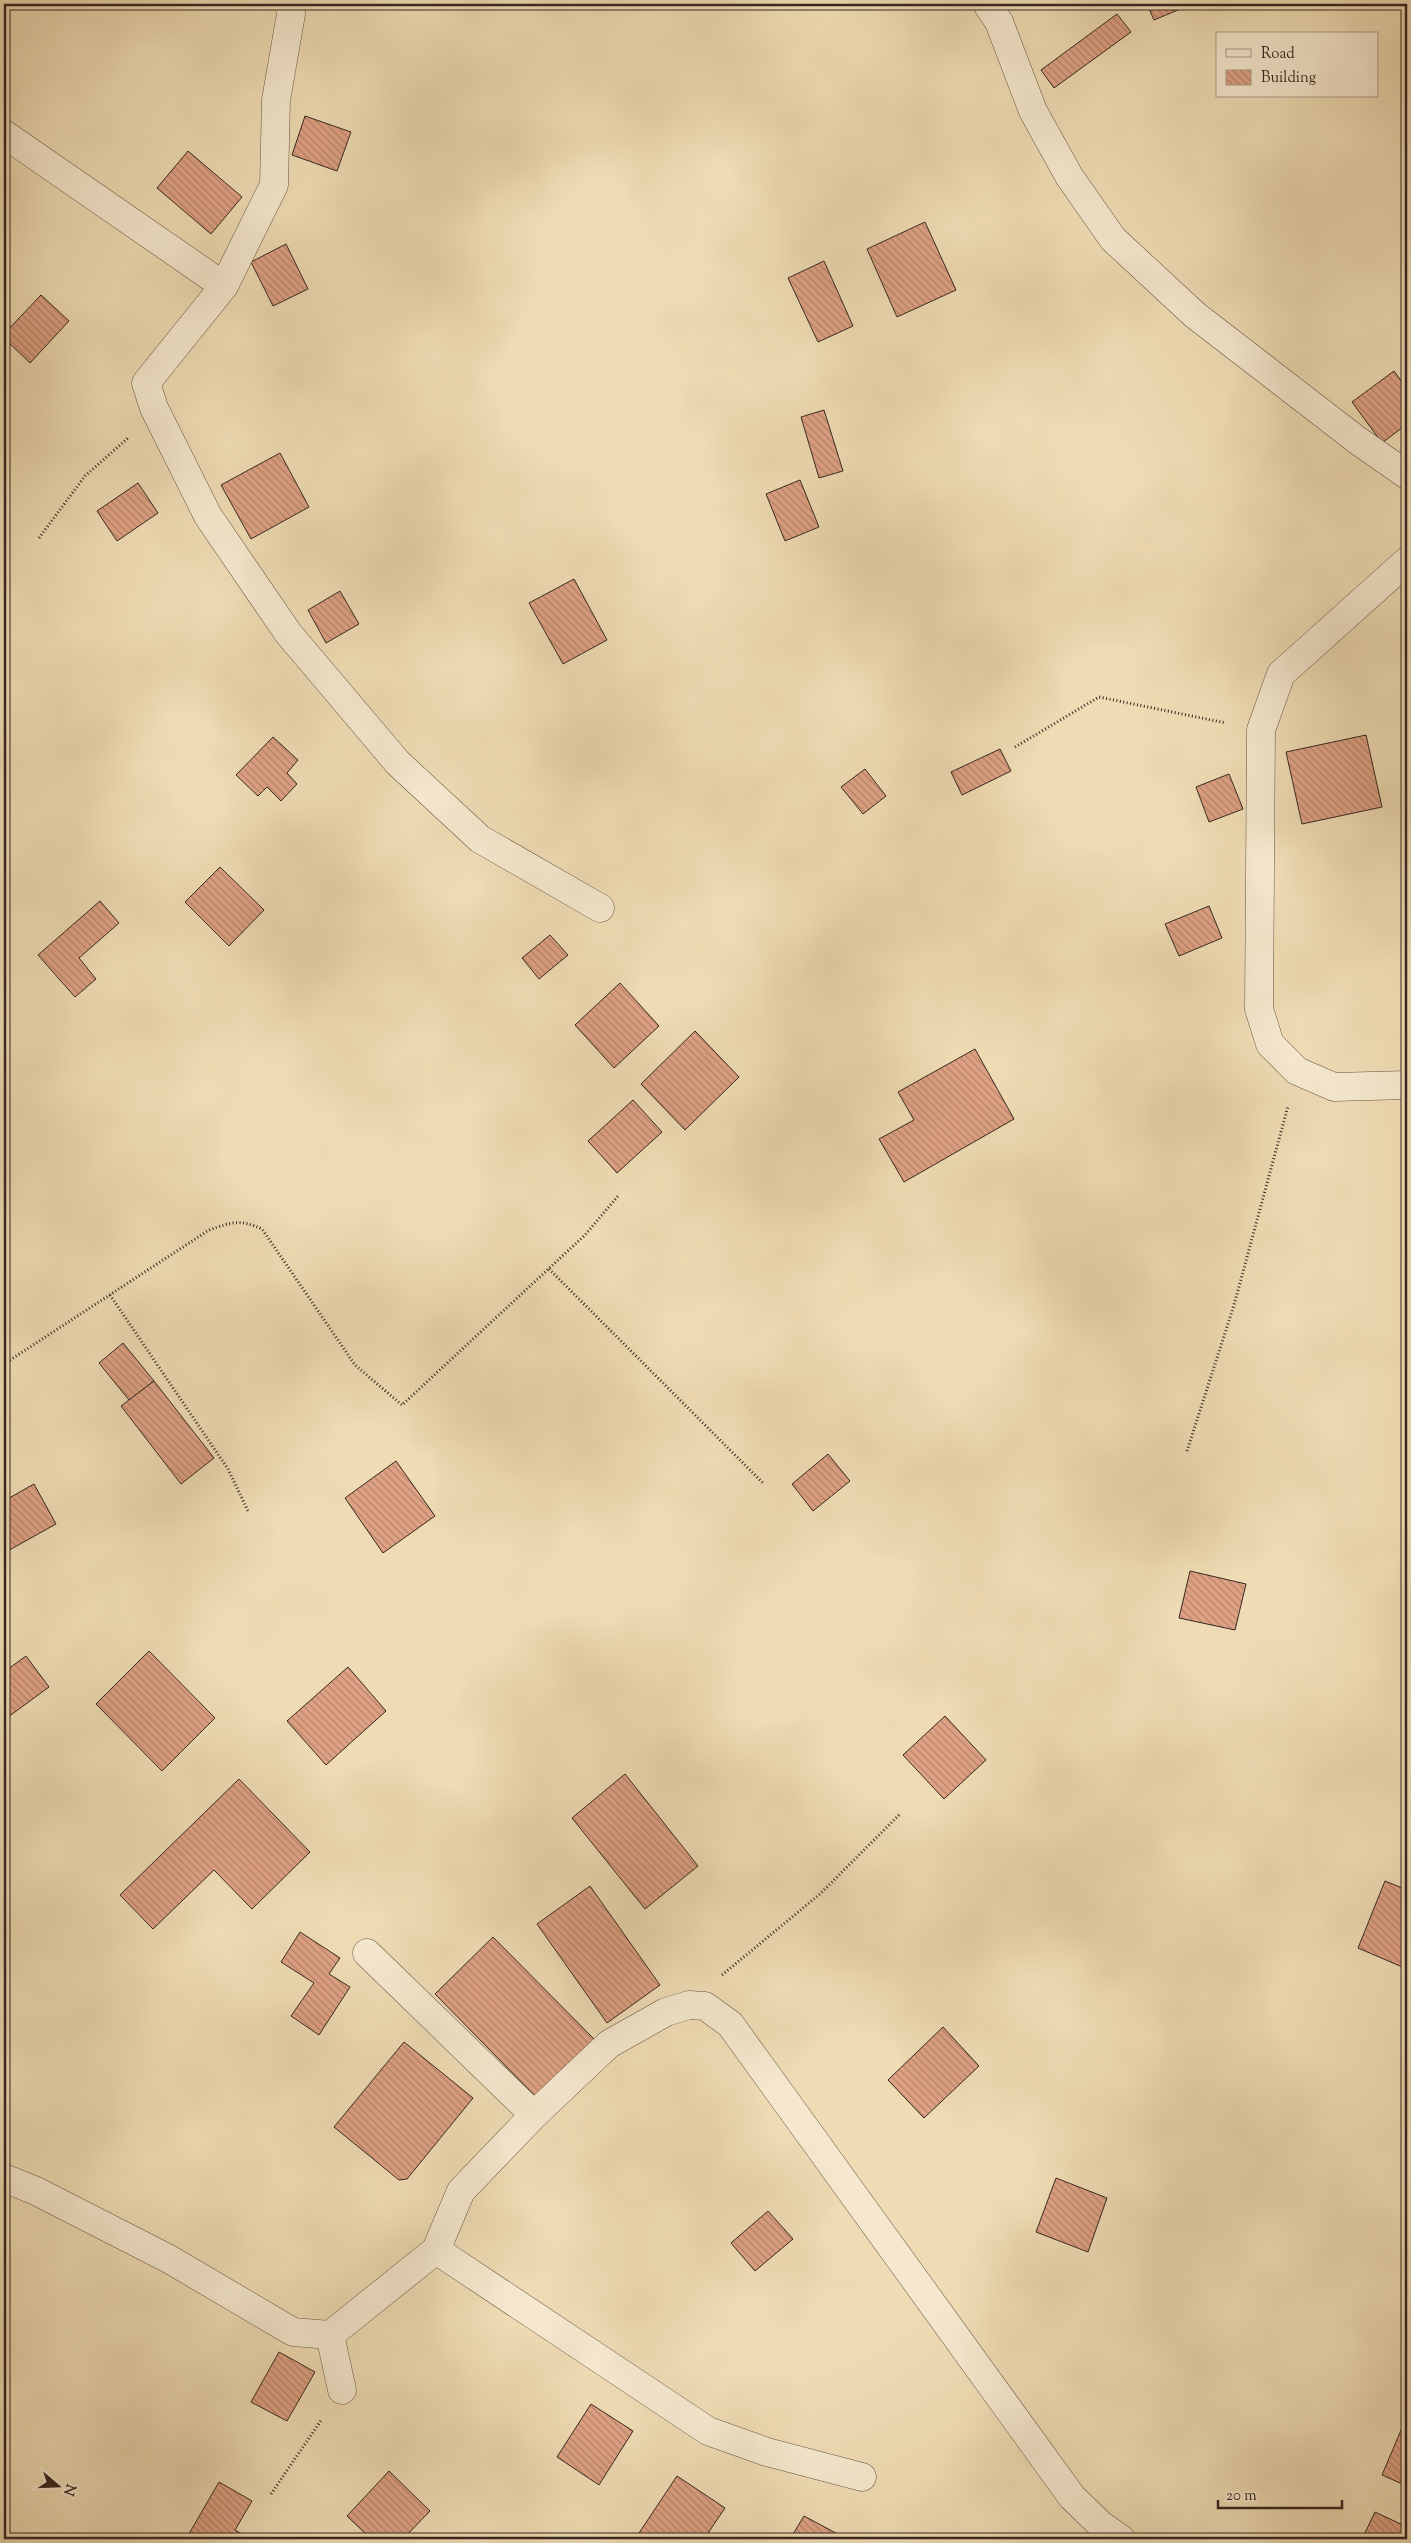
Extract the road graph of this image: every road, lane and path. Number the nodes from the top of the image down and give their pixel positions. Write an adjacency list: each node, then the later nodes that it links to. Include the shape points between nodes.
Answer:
1 (289, 4): 4 (street, via 291,14 276,100 274,185)
2 (987, 4): 6 (street, via 999,22 1033,111 1068,176 1112,238 1195,315)
3 (4, 134): 4 (street)
4 (224, 286): 11 (street, via 146,383 154,408 208,516 288,632 398,763 480,840)
5 (130, 437): 7 (path, via 85,476)
6 (1407, 475)
7 (39, 538)
8 (1407, 561): 9 (street, via 1280,674)
9 (1261, 730): 10 (path, via 1099,697); 12 (street, via 1259,1009 1270,1044)
10 (1015, 747)
11 (600, 908)
12 (1298, 1071): 13 (street, via 1334,1087); 18 (path, via 1234,1305)
13 (1407, 1085)
14 (618, 1196): 15 (path, via 585,1235)
15 (549, 1269): 16 (path, via 402,1405 355,1365 262,1229 246,1222 224,1224 209,1230); 19 (path)
16 (110, 1295): 17 (path); 20 (path, via 228,1469)
17 (4, 1364)
18 (1187, 1451)
19 (764, 1484)
20 (249, 1513)
21 (900, 1814): 23 (path, via 820,1894)
22 (367, 1952): 24 (street)
23 (689, 2005): 24 (street, via 666,2012 609,2044); 31 (street, via 705,2006 730,2024 1072,2497)
24 (534, 2115): 26 (street, via 460,2191)
25 (4, 2178): 27 (street, via 169,2259 293,2332)
26 (436, 2250): 27 (street); 29 (street, via 708,2431 766,2452)
27 (330, 2335): 28 (street)
28 (342, 2390): 30 (path)
29 (862, 2477)
30 (271, 2494)
31 (1121, 2539)

